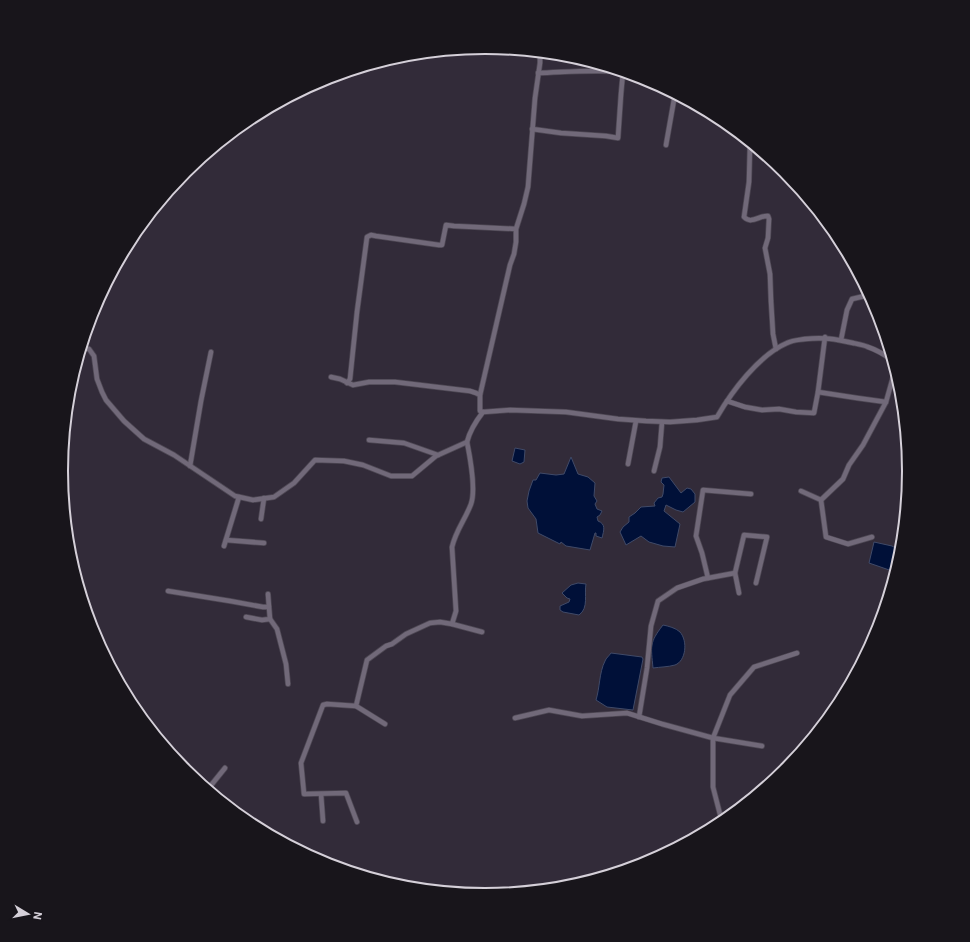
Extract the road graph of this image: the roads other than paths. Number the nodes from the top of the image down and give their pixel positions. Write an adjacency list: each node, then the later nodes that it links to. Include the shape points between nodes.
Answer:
1 (540, 58): 3 (street)
2 (603, 71): 3 (street)
3 (538, 73): 6 (street)
4 (623, 77): 6 (street, via 618,138)
5 (674, 100): 7 (street)
6 (532, 129): 9 (street, via 528,187)
7 (666, 145)
8 (750, 149): 14 (street, via 749,182 744,217 750,220 768,216 769,219 765,248 770,274)
9 (516, 229): 19 (street, via 446,225 442,245 371,235 367,237 350,379); 21 (street, via 514,254)
10 (863, 296): 12 (street, via 852,299)
11 (825, 337): 12 (street); 14 (street, via 788,342); 20 (street)
12 (840, 340): 16 (street, via 869,347)
13 (86, 349): 31 (street, via 94,356 97,379 106,400 124,421 144,439)
14 (776, 349): 22 (street, via 752,369)
15 (211, 352): 31 (street)
16 (886, 357)
17 (331, 377): 19 (street)
18 (892, 381): 23 (street)
19 (347, 383): 21 (street, via 353,385 395,382 470,391)
20 (818, 392): 22 (street, via 814,413 762,410); 23 (street)
21 (480, 395): 24 (street, via 480,411)
22 (727, 401): 26 (street, via 717,417)
23 (886, 402): 37 (street, via 843,479)
24 (484, 412): 25 (street, via 566,412); 28 (street, via 473,426)
25 (636, 421): 26 (street); 30 (street)
26 (662, 422): 32 (street, via 660,447)
27 (369, 440): 29 (street, via 404,443)
28 (467, 442): 29 (street); 52 (street, via 472,475 472,502 452,547 456,611)
29 (438, 455): 36 (street, via 412,476 391,476 344,461 315,460 294,483 274,497)
30 (628, 464)
31 (190, 466): 35 (street)
32 (654, 471)
33 (800, 491): 37 (street)
34 (751, 494): 44 (street, via 703,490 696,536)
35 (239, 497): 36 (street, via 254,500); 40 (street)
36 (264, 498): 38 (street)
37 (820, 500): 39 (street, via 826,537 848,544)
38 (262, 518)
39 (872, 538)
40 (226, 540): 41 (street); 42 (street)
41 (264, 543)
42 (224, 546)
43 (735, 573): 44 (street); 45 (street, via 744,535 768,537); 47 (street)
44 (708, 578): 57 (street, via 677,588 658,601 651,626)
45 (756, 582)
46 (168, 591): 49 (street)
47 (738, 593)
48 (268, 594): 49 (street)
49 (269, 607): 51 (street)
50 (246, 617): 51 (street)
51 (270, 619): 55 (street, via 277,629)
52 (452, 624): 53 (street); 56 (street, via 430,623 406,634 367,660)
53 (482, 632)
54 (797, 653): 60 (street, via 754,667 730,695)
55 (288, 684)
56 (356, 706): 59 (street); 64 (street, via 323,705 301,763 304,794)
57 (639, 717): 58 (street, via 627,713 582,716 549,710); 60 (street)
58 (515, 718)
59 (385, 724)
60 (713, 738): 61 (street); 65 (street, via 713,787)
61 (762, 746)
62 (225, 768): 63 (street)
63 (211, 786)
64 (321, 794): 66 (street); 67 (street, via 346,793)
65 (720, 816)
66 (323, 821)
67 (357, 822)

